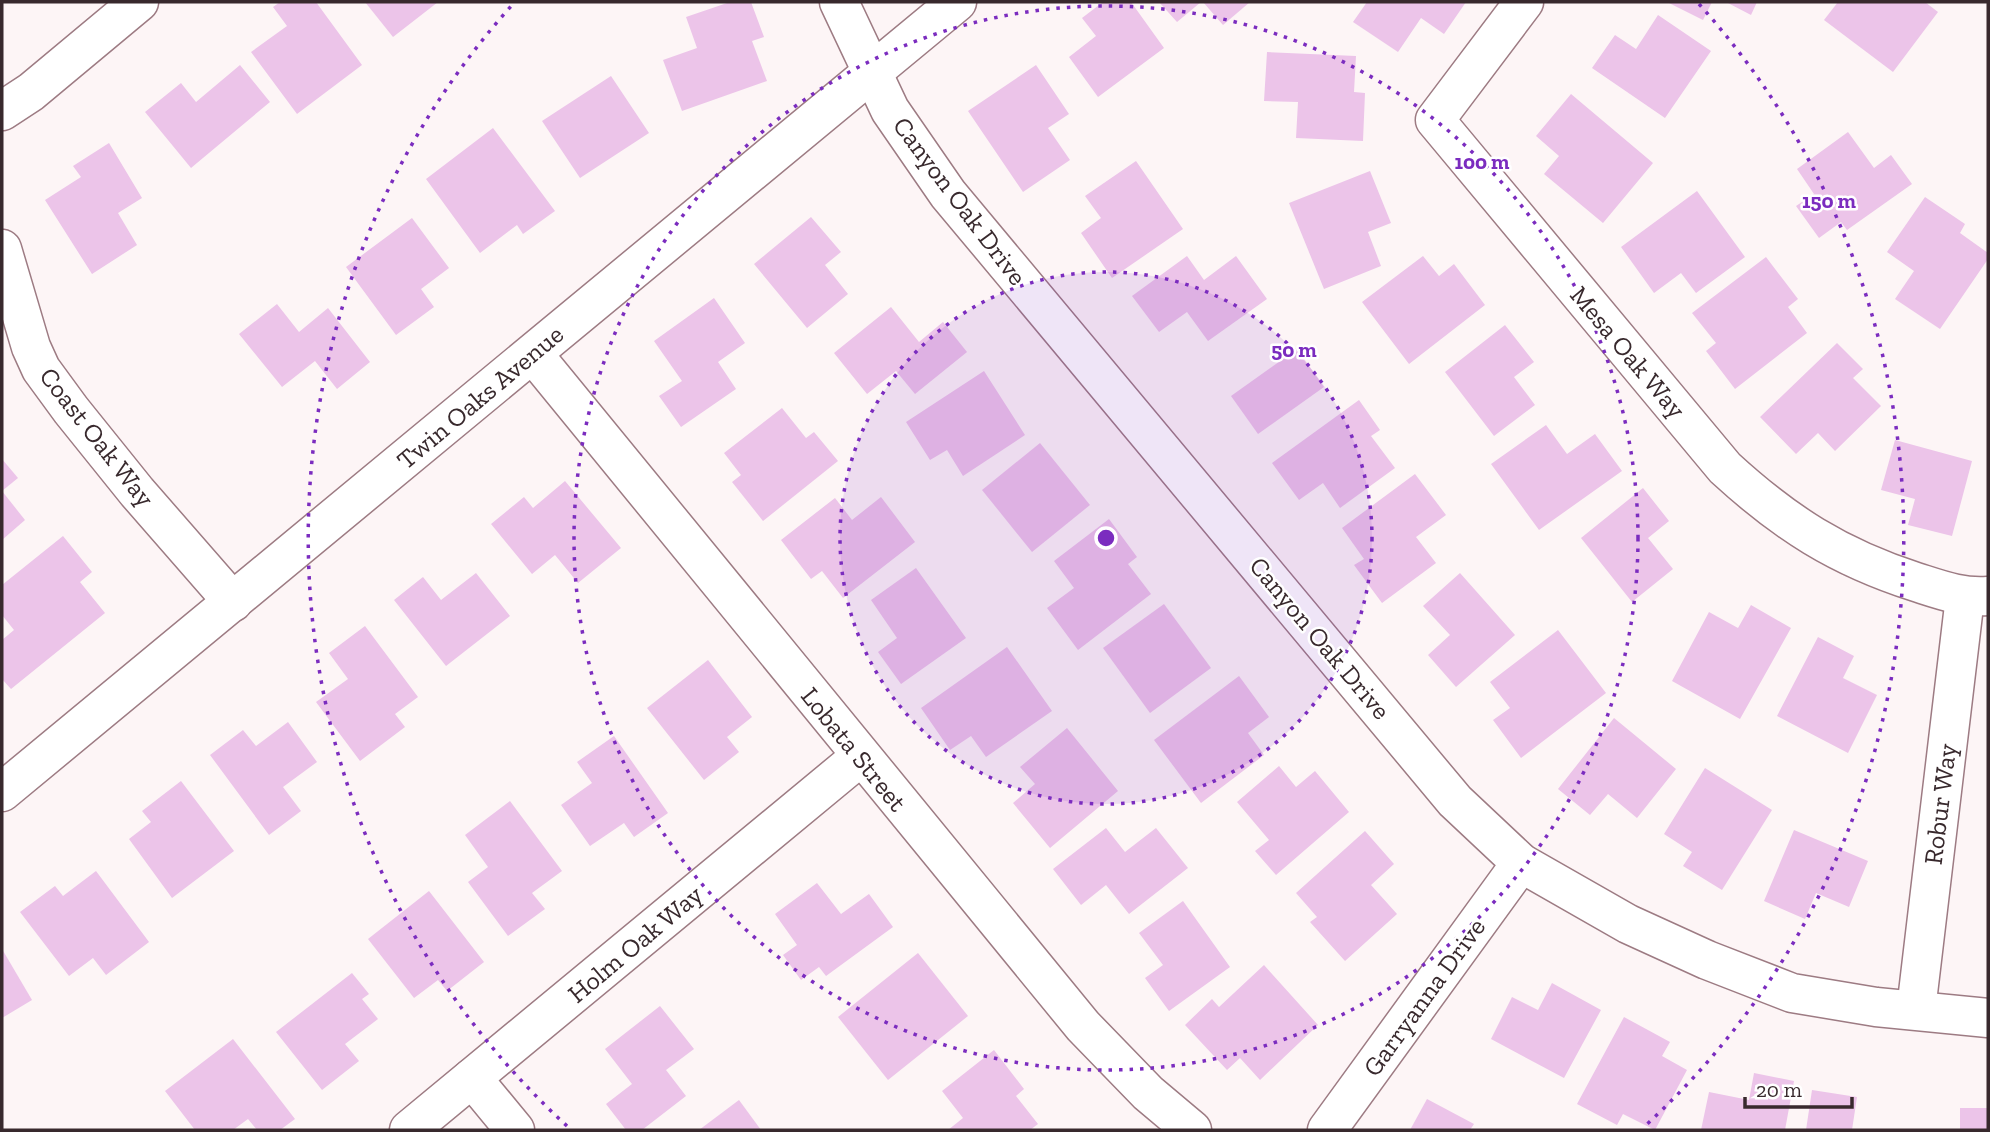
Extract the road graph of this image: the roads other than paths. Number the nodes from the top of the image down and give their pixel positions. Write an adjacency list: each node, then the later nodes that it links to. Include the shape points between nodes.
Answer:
1 (139, 2): 6 (street)
2 (839, 2): 5 (street, Canyon Oak Drive)
3 (957, 2): 5 (street, Twin Oaks Avenue)
4 (1524, 2): 9 (street, Mesa Oak Way, via 1435,120 1725,468 1768,508 1816,541 1868,567)
5 (870, 74): 8 (street, Twin Oaks Avenue); 13 (street, Canyon Oak Drive, via 948,194 1455,801)
6 (2, 111)
7 (2, 249): 10 (street, Coast Oak Way, via 41,369 104,451)
8 (533, 354): 10 (street, Twin Oaks Avenue); 11 (street, Lobata Street)
9 (1977, 597): 14 (street, Robur Way)
10 (233, 602): 12 (street, Twin Oaks Avenue)
11 (860, 757): 16 (street, Holm Oak Way); 19 (street, Lobata Street, via 1083,1026 1148,1093)
12 (2, 792)
13 (1521, 863): 14 (street, Canyon Oak Drive, via 1628,924 1792,993); 20 (street, Garryanna Drive)
14 (1916, 1010): 15 (street, Canyon Oak Drive)
15 (1988, 1018)
16 (472, 1078): 17 (street, Holm Oak Way); 18 (street)
17 (410, 1130)
18 (515, 1130)
19 (1192, 1130)
20 (1327, 1130)

